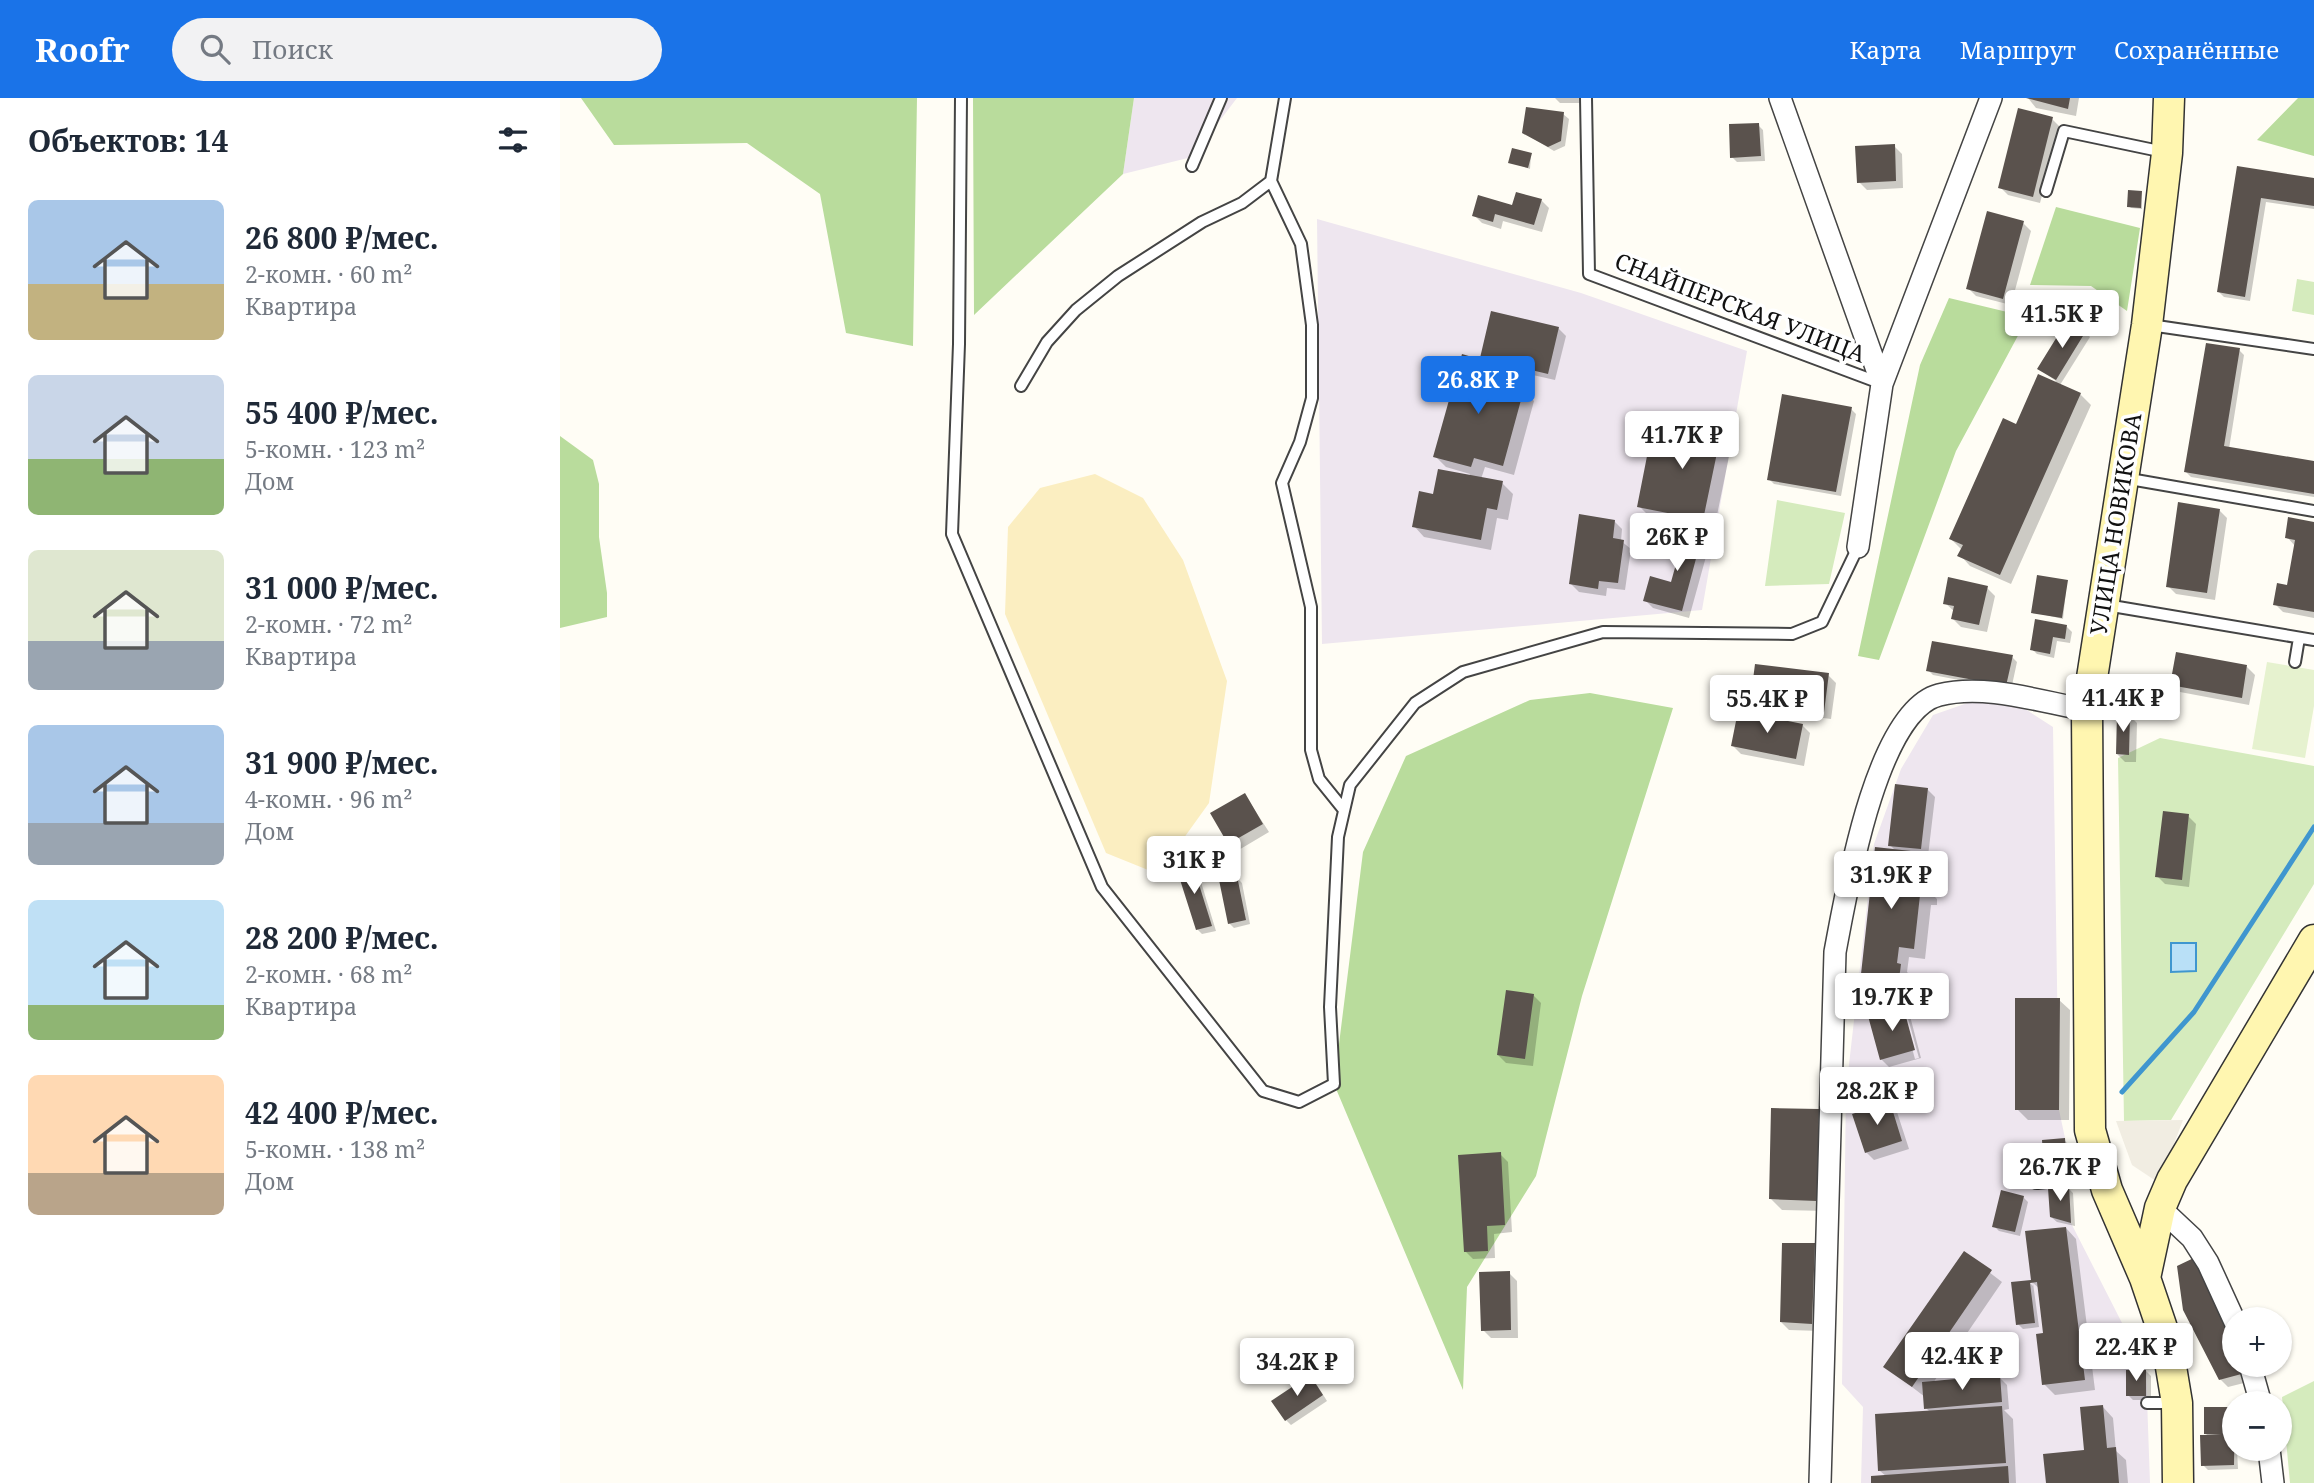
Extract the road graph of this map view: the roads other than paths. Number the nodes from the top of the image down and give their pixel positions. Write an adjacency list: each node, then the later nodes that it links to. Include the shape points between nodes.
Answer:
1 (961, 98): 24 (lane, via 952,534 1101,887 1263,1091 1299,1102 1334,1084 1330,1007 1338,837)
2 (1221, 98): 9 (lane)
3 (1285, 98): 10 (lane)
4 (1586, 98): 14 (lane, СНАЙПЕРСКАЯ УЛИЦА, via 1589,274)
5 (1780, 98): 14 (street)
6 (1991, 98): 14 (street)
7 (2169, 98): 8 (main road, УЛИЦА НОВИКОВА)
8 (2167, 153): 11 (lane, via 2064,131); 12 (main road, УЛИЦА НОВИКОВА)
9 (1192, 166)
10 (1271, 181): 15 (lane, via 1118,276 1076,310 1047,342); 24 (lane, via 1301,244 1312,325 1312,398 1282,482 1311,607 1311,750 1319,779)
11 (2046, 191)
12 (2147, 325): 13 (lane); 16 (main road, УЛИЦА НОВИКОВА)
13 (2314, 349)
14 (1882, 384): 18 (street)
15 (1021, 386)
16 (2124, 478): 17 (lane); 19 (main road, УЛИЦА НОВИКОВА)
17 (2314, 511)
18 (1858, 547): 24 (lane, via 1822,622 1792,634 1603,632 1463,672 1415,703 1350,785)
19 (2103, 604): 20 (lane); 23 (main road, УЛИЦА НОВИКОВА)
20 (2300, 638): 21 (lane); 22 (lane)
21 (2314, 640)
22 (2295, 662)
23 (2087, 710): 26 (main road, УЛИЦА НОВИКОВА, via 2090,1130); 35 (street, via 2001,695 1937,695 1917,707 1887,751 1850,871 1835,952)
24 (1344, 810)
25 (2314, 940): 28 (main road)
26 (2102, 1171): 27 (street); 28 (main road, via 2119,1192 2134,1199 2154,1194); 30 (main road, УЛИЦА НОВИКОВА)
27 (2037, 1178)
28 (2172, 1180): 29 (main road)
29 (2160, 1208): 30 (main road); 31 (street, via 2192,1238)
30 (2145, 1278): 33 (main road, УЛИЦА НОВИКОВА, via 2167,1343)
31 (2228, 1307)
32 (2147, 1403): 33 (lane)
33 (2176, 1403): 36 (main road, УЛИЦА НОВИКОВА)
34 (2270, 1461): 37 (street)
35 (1820, 1483)
36 (2178, 1483)
37 (2273, 1483)

